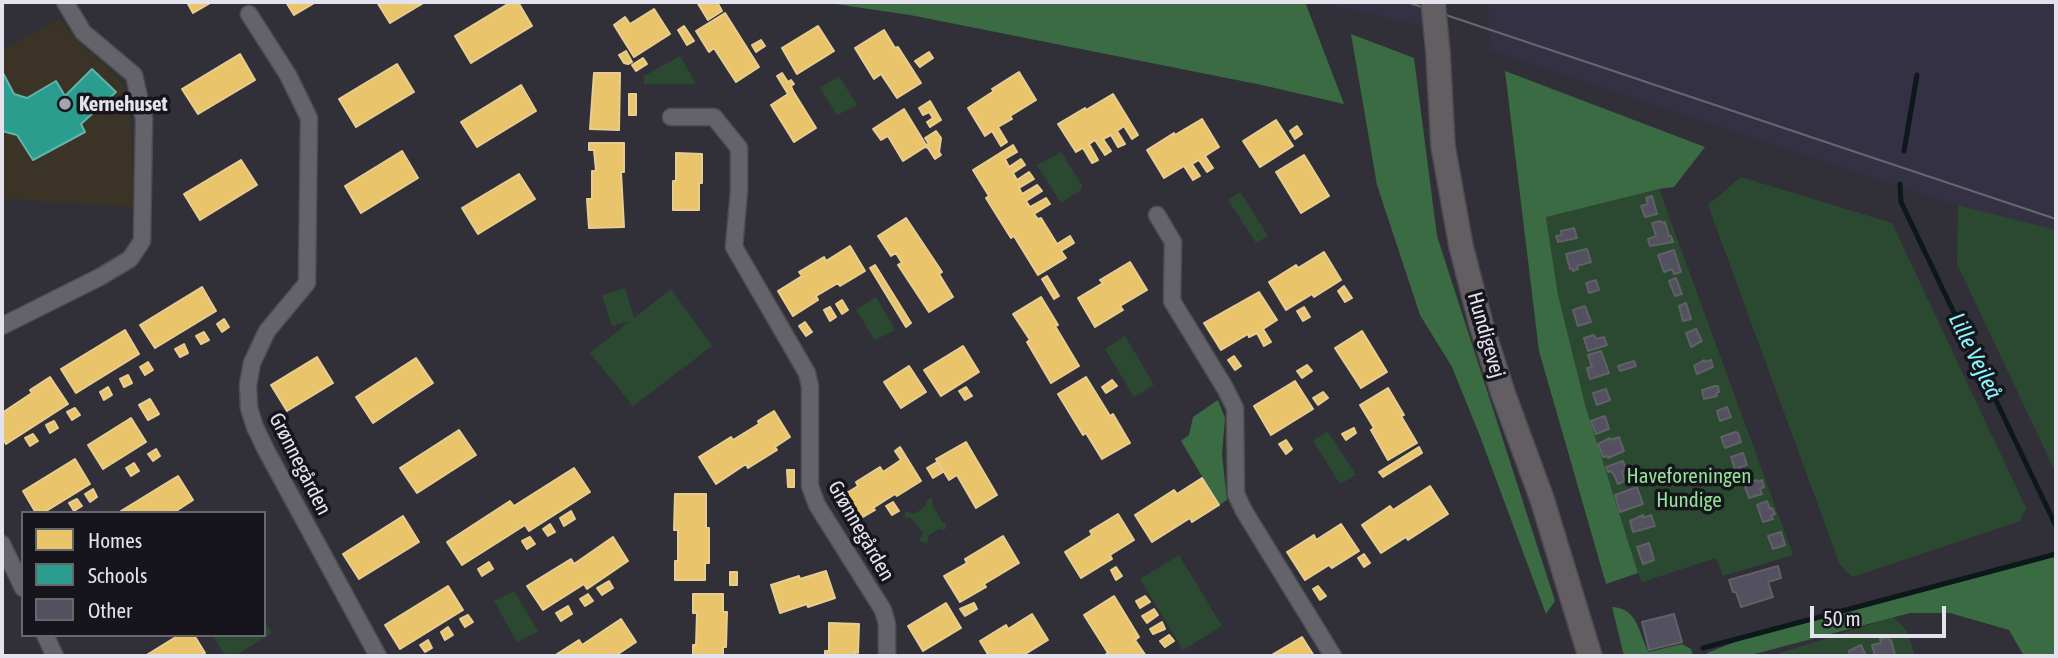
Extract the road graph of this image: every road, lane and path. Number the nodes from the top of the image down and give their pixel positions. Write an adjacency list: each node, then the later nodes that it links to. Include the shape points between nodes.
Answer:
1 (65, 2): 6 (street, via 83,32 134,75 144,119 142,241 130,259)
2 (1433, 2): 14 (street, Hundigevej, bridge, via 1443,146 1461,246 1499,382 1542,499)
3 (249, 14): 11 (street, Grønnegården, via 309,118 310,165 307,283 267,331 252,363 249,408 265,450)
4 (671, 117): 12 (street, Grønnegården, via 714,117 739,148 734,247 807,373 810,486 817,505 883,610)
5 (1157, 215): 13 (street, via 1173,242 1172,301 1235,408 1236,494)
6 (2, 326)
7 (2, 544): 8 (street)
8 (21, 584)
9 (46, 637): 10 (street)
10 (55, 656)
11 (378, 656)
12 (887, 656)
13 (1333, 656)
14 (1590, 656)

